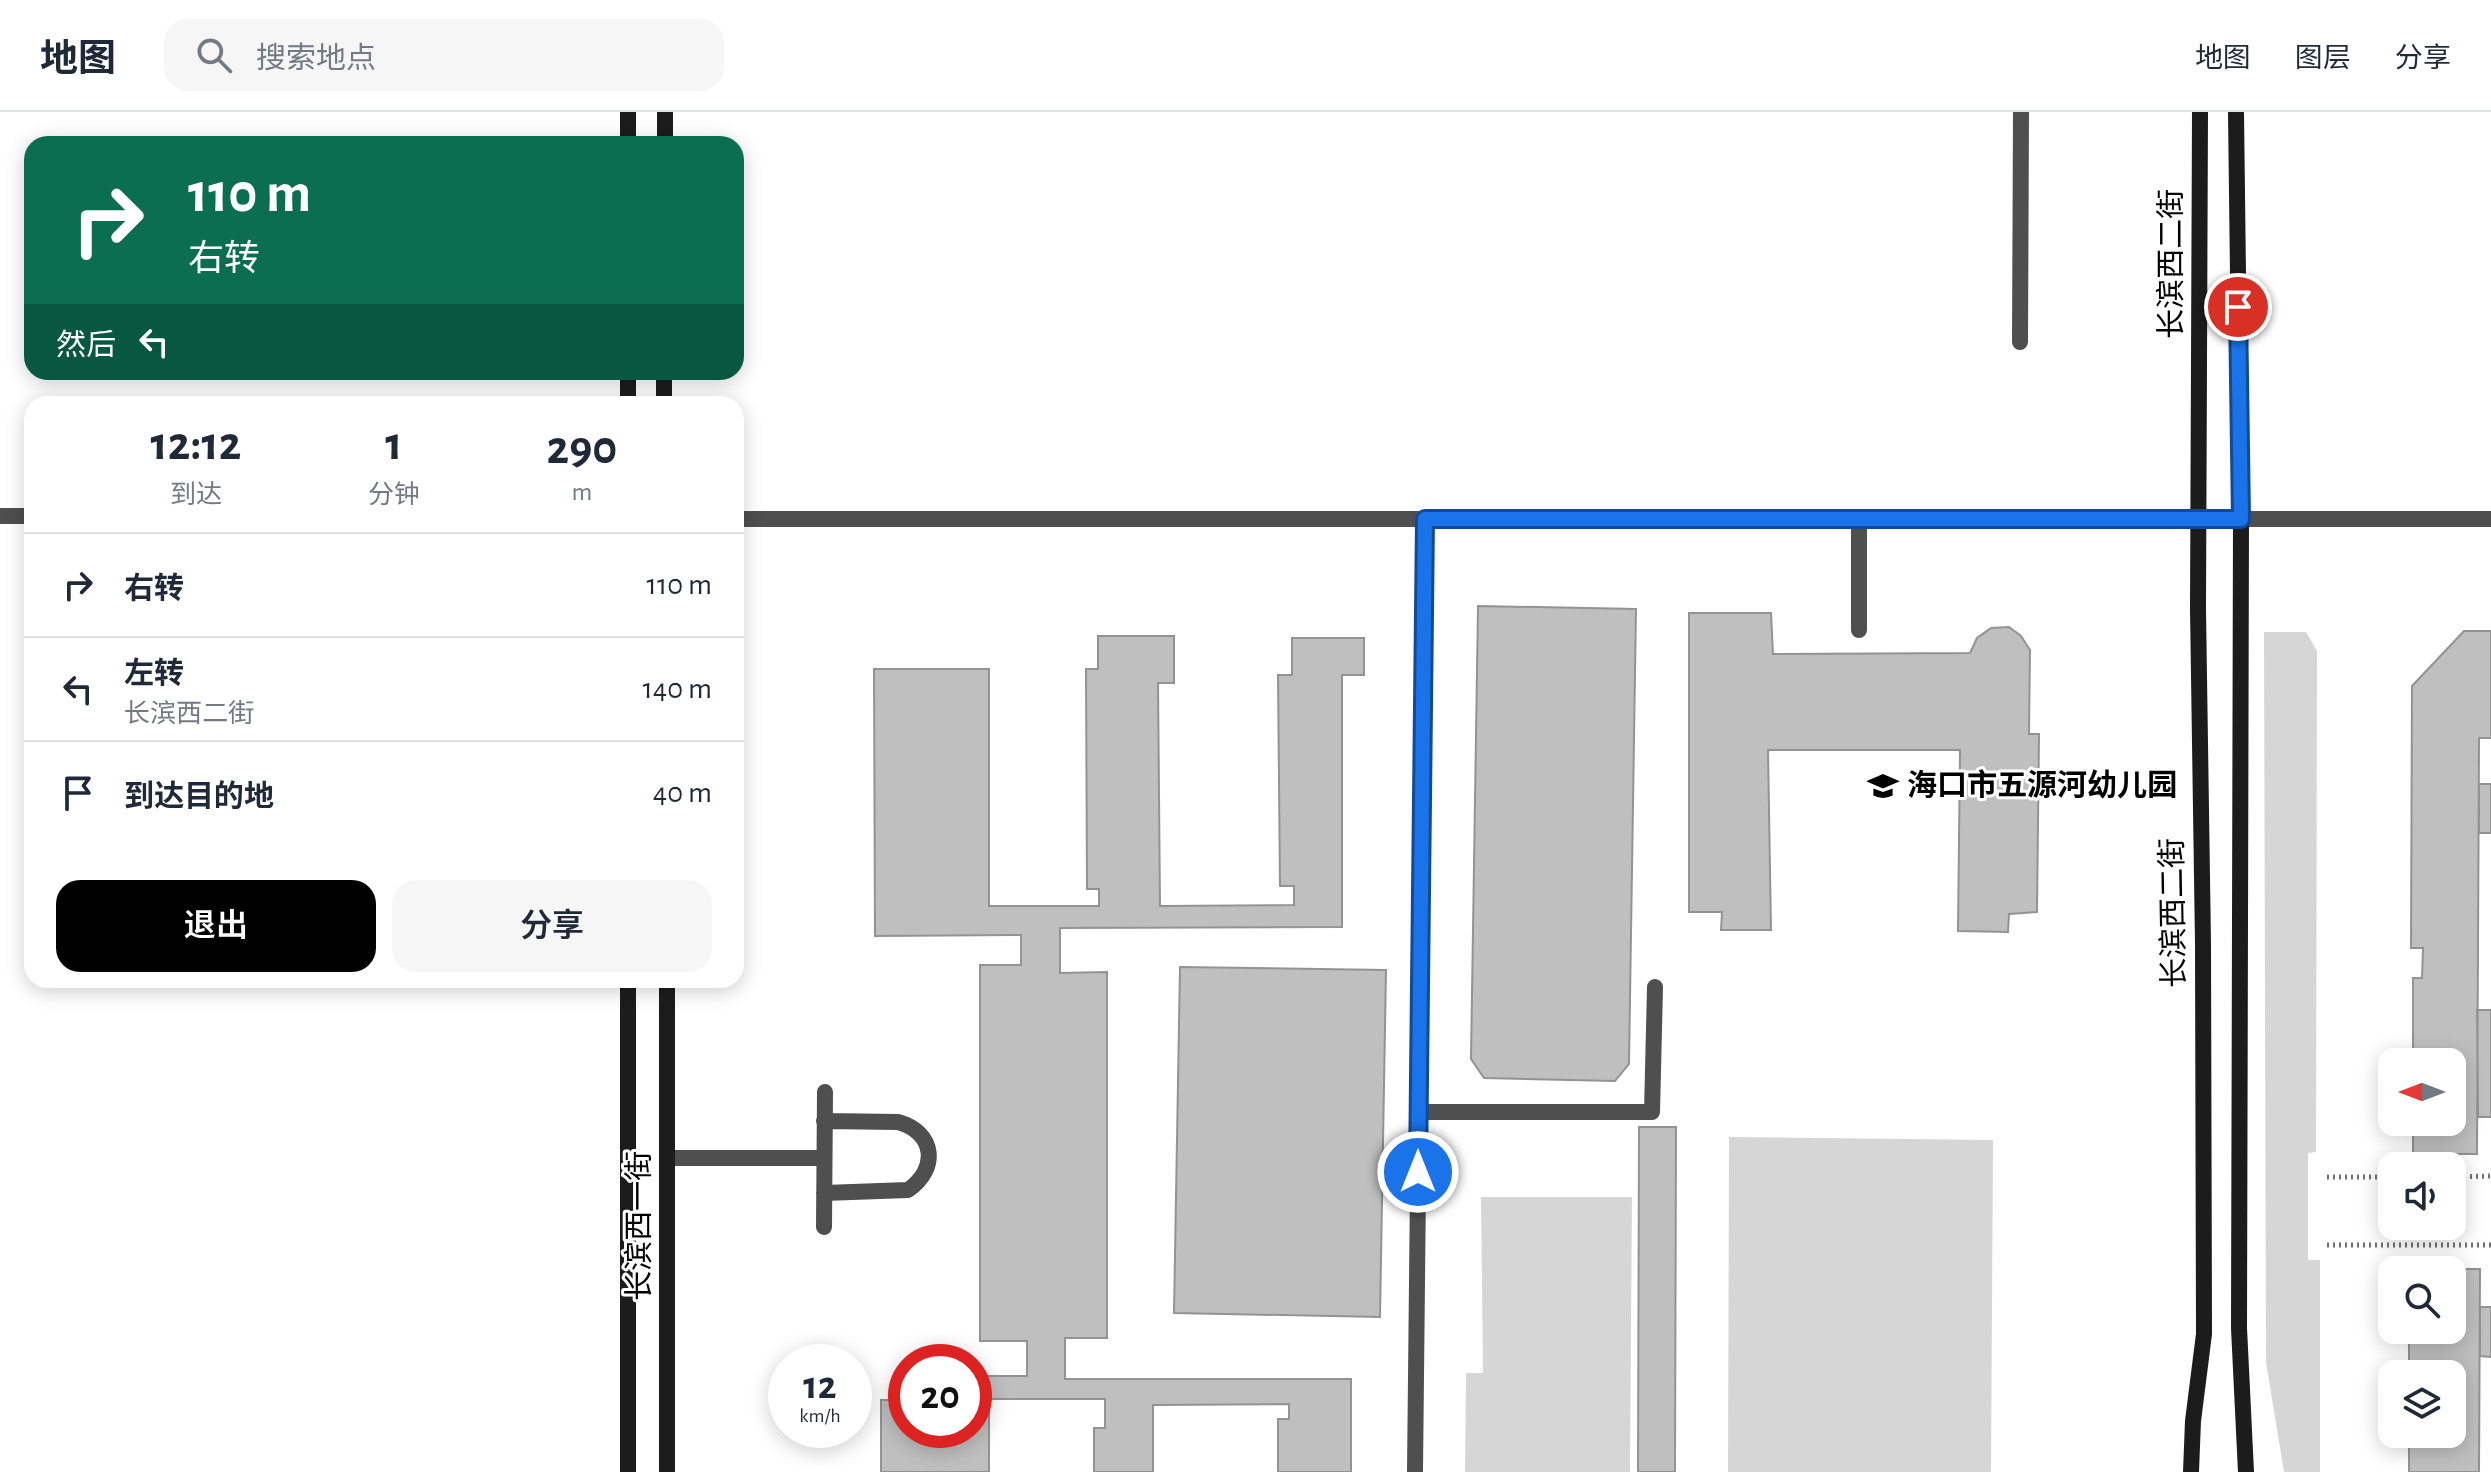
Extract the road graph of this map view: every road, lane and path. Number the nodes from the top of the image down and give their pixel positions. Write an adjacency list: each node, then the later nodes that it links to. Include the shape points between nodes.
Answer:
1 (628, 112): 6 (main road)
2 (665, 112): 7 (main road)
3 (2021, 112): 8 (street)
4 (2200, 112): 16 (main road, 长滨西二街)
5 (2236, 112): 13 (main road)
6 (628, 136)
7 (665, 136)
8 (2020, 342)
9 (0, 516): 10 (street)
10 (24, 516)
11 (744, 519): 12 (street)
12 (1425, 519): 15 (street); 22 (street)
13 (2241, 519): 14 (street); 16 (street); 38 (main road, via 2239,1328)
14 (2491, 519)
15 (1859, 520): 16 (street); 17 (street)
16 (2200, 520): 37 (main road, 长滨西二街, via 2204,1334)
17 (1859, 630)
18 (1655, 987): 22 (street, via 1652,1112)
19 (628, 988): 34 (main road, 长滨西一街)
20 (667, 988): 24 (main road, 长滨西一街)
21 (825, 1092): 23 (street)
22 (1419, 1112): 36 (street)
23 (824, 1121): 25 (street); 30 (street, via 909,1125 924,1140 929,1161 908,1190)
24 (669, 1158): 25 (street); 35 (main road, 长滨西一街)
25 (824, 1158): 30 (street)
26 (2491, 1176): 29 (path)
27 (2327, 1177): 28 (path)
28 (2378, 1177)
29 (2466, 1177)
30 (824, 1193): 31 (street)
31 (824, 1227)
32 (2327, 1245): 33 (path)
33 (2491, 1245)
34 (628, 1472)
35 (667, 1472)
36 (1415, 1472)
37 (2191, 1472)
38 (2246, 1472)

